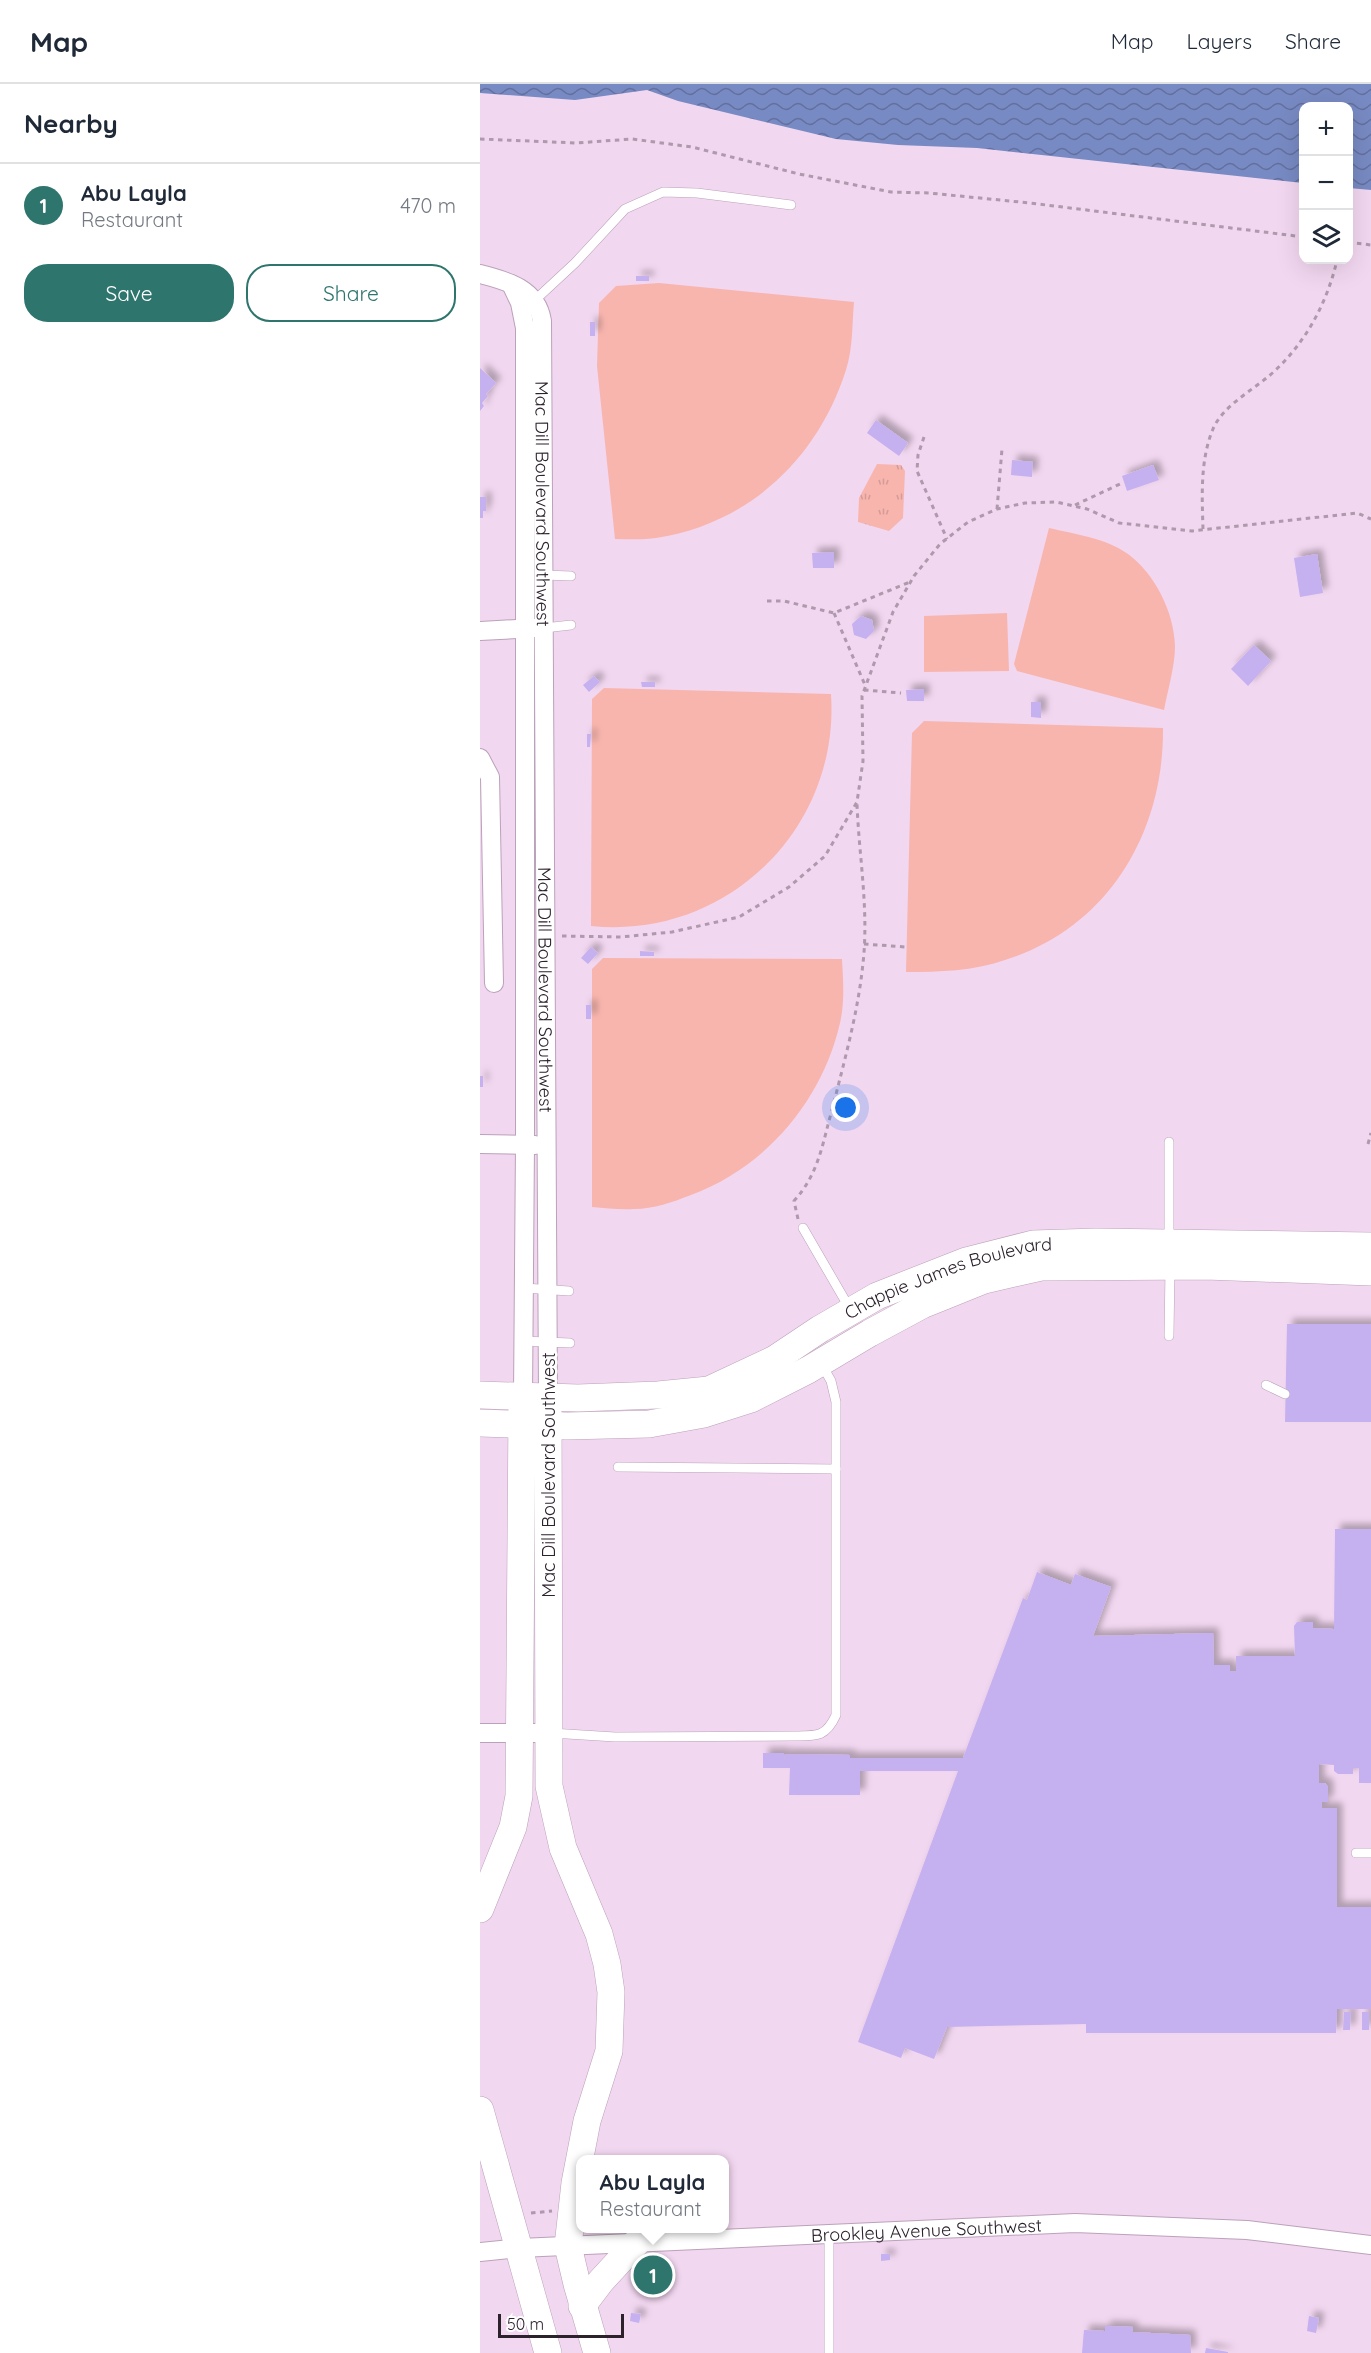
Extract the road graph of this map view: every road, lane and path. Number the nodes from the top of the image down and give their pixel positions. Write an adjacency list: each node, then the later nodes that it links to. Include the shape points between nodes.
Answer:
1 (480, 139): 3 (path, via 576,143 632,139 692,147 891,192 1030,203)
2 (792, 205): 9 (lane, via 663,192 625,209)
3 (1299, 236)
4 (1353, 243): 5 (path)
5 (1371, 245)
6 (1336, 264): 16 (path, via 1316,319 1294,351 1229,408 1213,428 1203,470)
7 (480, 274): 8 (street)
8 (511, 284): 9 (street, via 531,295); 24 (street, Mac Dill Boulevard Southwest, via 525,328)
9 (534, 301): 18 (street, Mac Dill Boulevard Southwest, via 542,321)
10 (924, 437): 17 (path, via 917,471)
11 (1002, 449): 14 (path)
12 (1120, 484): 13 (path)
13 (1073, 506): 14 (path, via 1025,503); 16 (path, via 1119,523)
14 (997, 509): 17 (path, via 968,522)
15 (1371, 519): 16 (path, via 1357,513)
16 (1203, 529)
17 (946, 539): 20 (path)
18 (544, 575): 19 (lane); 25 (street, Mac Dill Boulevard Southwest)
19 (571, 576)
20 (910, 582): 22 (path); 27 (path, via 893,612)
21 (767, 601): 22 (path)
22 (834, 612): 27 (path)
23 (571, 625): 25 (lane)
24 (525, 628): 25 (street); 26 (street); 38 (street, Mac Dill Boulevard Southwest)
25 (544, 628): 31 (street, Mac Dill Boulevard Southwest)
26 (480, 631)
27 (865, 688): 28 (path); 30 (path, via 863,761)
28 (901, 693)
29 (480, 758): 34 (street, via 490,777)
30 (857, 802): 31 (path, via 825,856 789,887 739,917 621,937); 32 (path)
31 (545, 935): 40 (street, Mac Dill Boulevard Southwest)
32 (864, 944): 33 (path); 41 (path, via 856,1009 820,1158 806,1188 794,1201)
33 (906, 947)
34 (494, 983)
35 (1371, 1133): 39 (path)
36 (1168, 1142): 43 (lane)
37 (480, 1144): 38 (street)
38 (525, 1144): 40 (street); 45 (street, Mac Dill Boulevard Southwest)
39 (1368, 1144)
40 (546, 1145): 46 (street, Mac Dill Boulevard Southwest)
41 (803, 1228): 48 (lane)
42 (1371, 1246): 43 (street, Chappie James Boulevard)
43 (1169, 1255): 44 (street, Chappie James Boulevard); 48 (street, Chappie James Boulevard, via 1033,1244 930,1274); 49 (lane); 53 (street, Chappie James Boulevard, via 1041,1267 984,1280 922,1305)
44 (1371, 1272)
45 (524, 1288): 46 (lane); 50 (street, Mac Dill Boulevard Southwest)
46 (547, 1289): 47 (lane); 51 (street, Mac Dill Boulevard Southwest)
47 (569, 1292)
48 (851, 1311): 57 (street, Chappie James Boulevard, via 775,1359 709,1390 578,1398)
49 (1169, 1336)
50 (523, 1341): 51 (lane); 57 (street, Mac Dill Boulevard Southwest)
51 (547, 1343): 52 (lane); 57 (street, Mac Dill Boulevard Southwest)
52 (570, 1343)
53 (820, 1363): 59 (street, Chappie James Boulevard, via 751,1399 704,1414 649,1424); 61 (lane, via 831,1381 836,1402)
54 (1266, 1385): 55 (lane)
55 (1285, 1394)
56 (480, 1395): 57 (street, Chappie James Boulevard)
57 (536, 1396): 59 (street, Mac Dill Boulevard Southwest)
58 (480, 1423): 59 (street, Chappie James Boulevard)
59 (536, 1425): 63 (street, Mac Dill Boulevard Southwest); 64 (street, Mac Dill Boulevard Southwest)
60 (618, 1467): 61 (lane)
61 (836, 1469): 64 (lane, via 836,1715 831,1726 819,1736 615,1737)
62 (480, 1733): 63 (street)
63 (520, 1733): 64 (street); 67 (street, Mac Dill Boulevard Southwest, via 519,1796 513,1827)
64 (548, 1733): 69 (street, Mac Dill Boulevard Southwest, via 554,1817 562,1848 599,1935 611,1992 609,2051)
65 (1356, 1853): 66 (lane)
66 (1371, 1853)
67 (480, 1910)
68 (480, 2110): 77 (street)
69 (580, 2155)
70 (576, 2178): 76 (street, Mac Dill Boulevard Southwest)
71 (563, 2210): 72 (path)
72 (530, 2213)
73 (829, 2233): 74 (street, Brookley Avenue Southwest); 75 (street, Brookley Avenue Southwest, via 1023,2223 1109,2223 1248,2230); 82 (lane)
74 (637, 2242): 76 (street, Brookley Avenue Southwest); 79 (street)
75 (1371, 2245)
76 (568, 2246): 77 (street, Brookley Avenue Southwest); 79 (street, Mac Dill Boulevard Southwest)
77 (520, 2247): 78 (street, Brookley Avenue Southwest); 80 (street)
78 (480, 2252)
79 (582, 2306): 81 (street, Mac Dill Boulevard Southwest)
80 (548, 2353)
81 (597, 2353)
82 (829, 2353)

